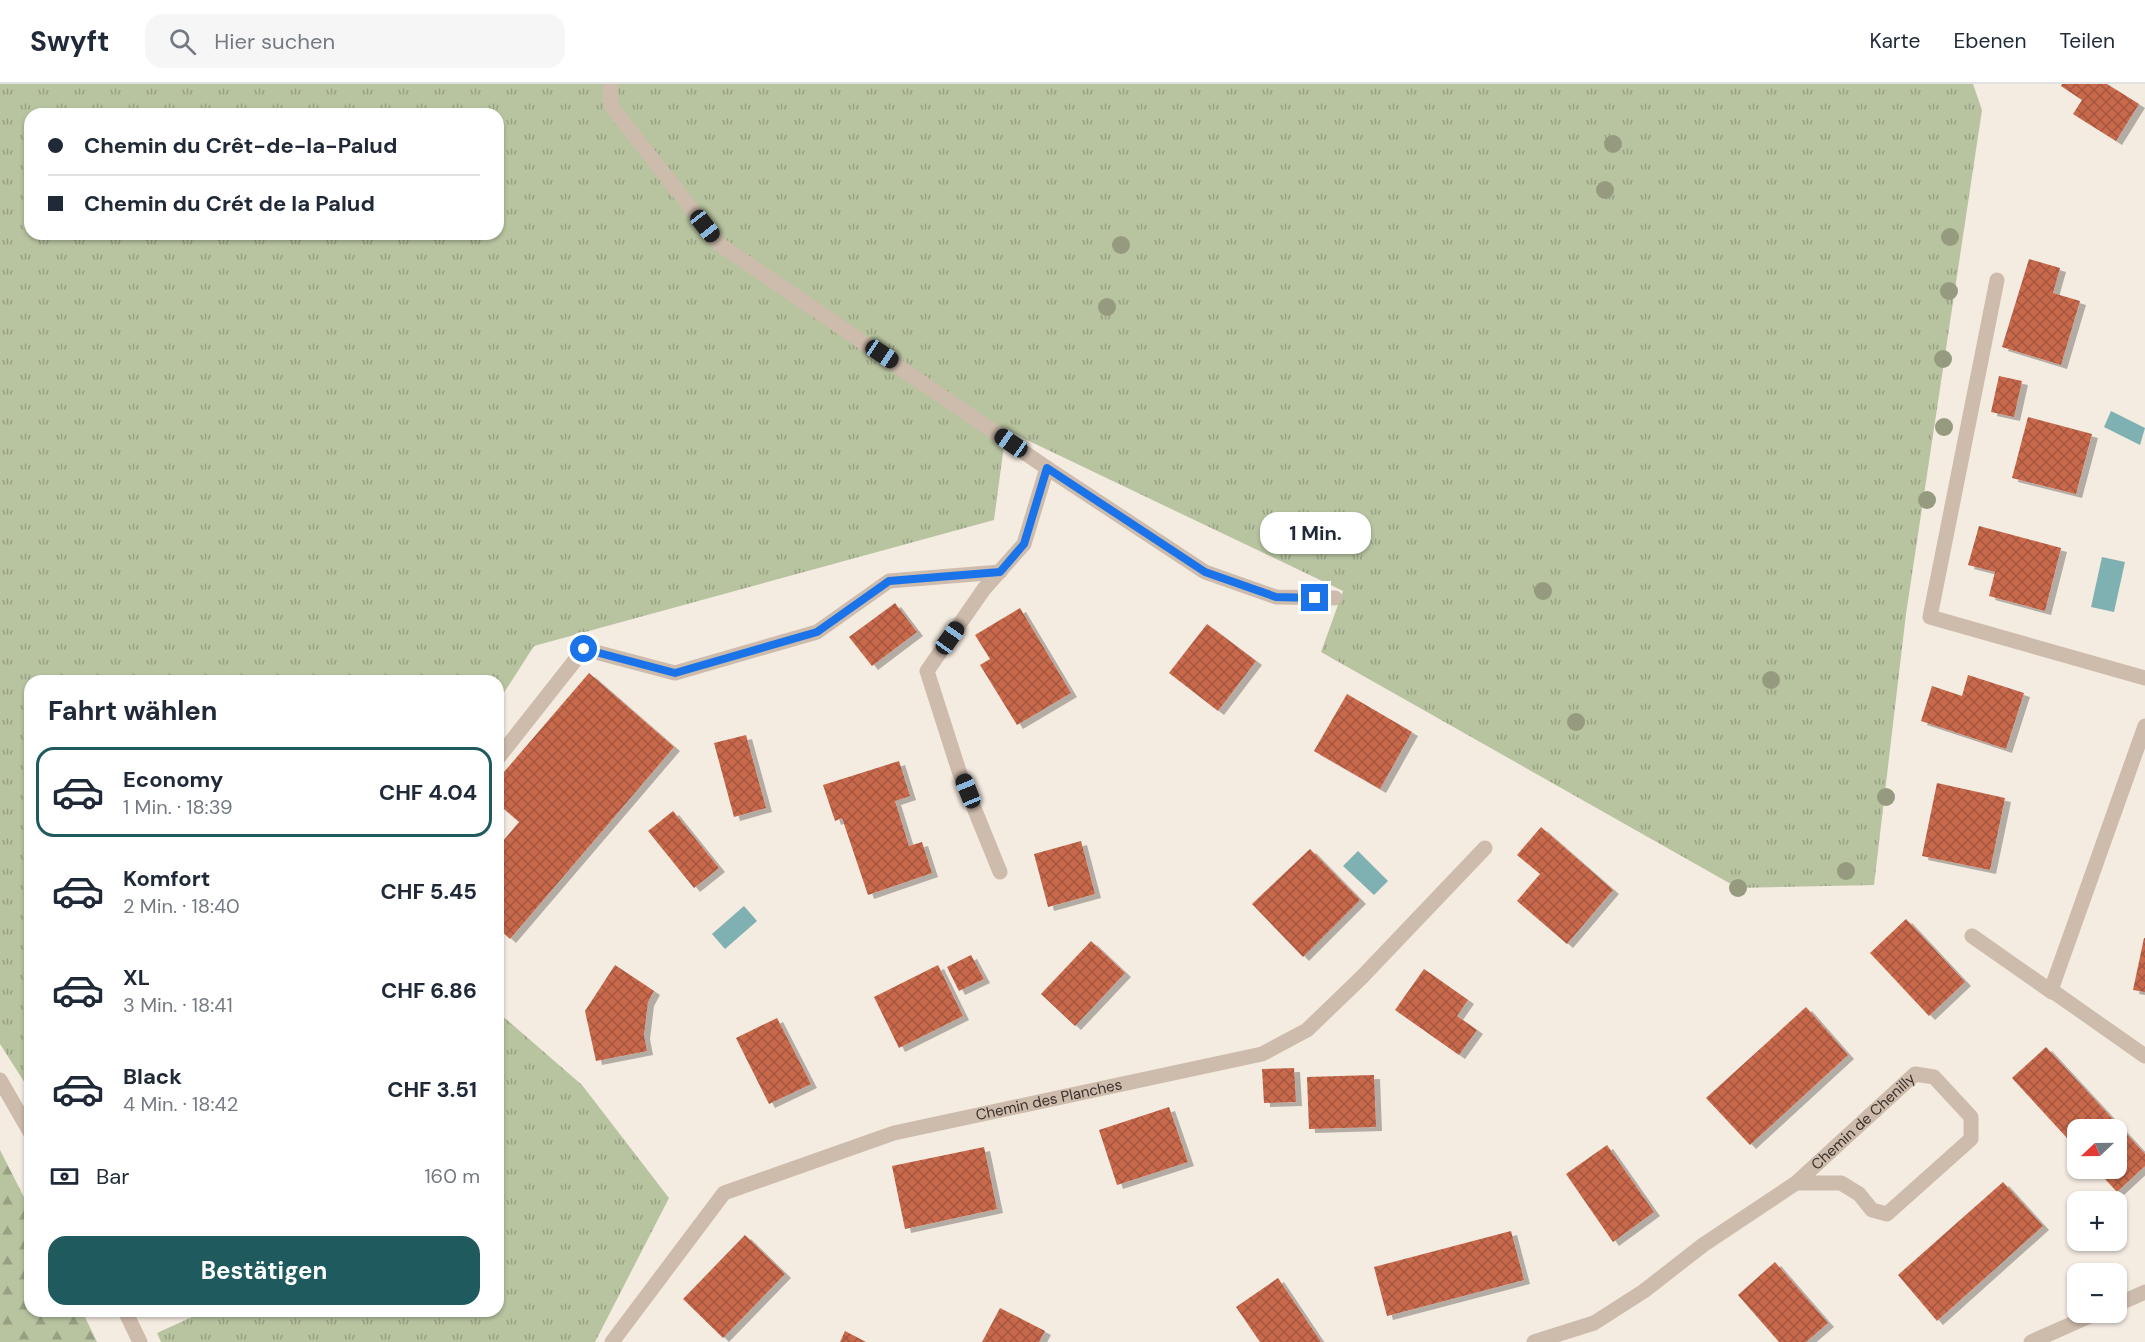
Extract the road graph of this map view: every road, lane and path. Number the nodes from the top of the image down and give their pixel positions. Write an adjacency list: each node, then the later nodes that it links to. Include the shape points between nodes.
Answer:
1 (610, 84): 3 (street, via 611,106 719,244)
2 (1996, 280): 6 (street, via 1930,617)
3 (1047, 468): 4 (street, via 1024,544); 5 (street, via 1205,572 1276,597)
4 (1000, 572): 8 (street, via 889,581 817,632 675,673 584,649); 10 (street, via 927,671 959,771)
5 (1335, 598)
6 (2145, 678)
7 (2145, 726): 12 (street)
8 (504, 750)
9 (1485, 848): 22 (street, Chemin des Planches, via 1307,1030 1262,1054 894,1133 724,1193)
10 (1000, 872)
11 (1971, 936): 12 (street)
12 (2052, 992): 13 (street)
13 (2145, 1056)
14 (0, 1080): 15 (street)
15 (24, 1122)
16 (1796, 1183): 16 (street, Chemin de Chenilly, via 1915,1074 1934,1077 1971,1117 1971,1139 1887,1214 1872,1210 1859,1194 1841,1183); 23 (street, Chemin de Chenilly, via 1703,1245 1644,1292 1594,1323)
17 (2145, 1292): 18 (street)
18 (2127, 1300)
19 (128, 1317): 21 (street)
20 (2074, 1323): 24 (street)
21 (140, 1342)
22 (612, 1342)
23 (1534, 1342)
24 (2031, 1342)

